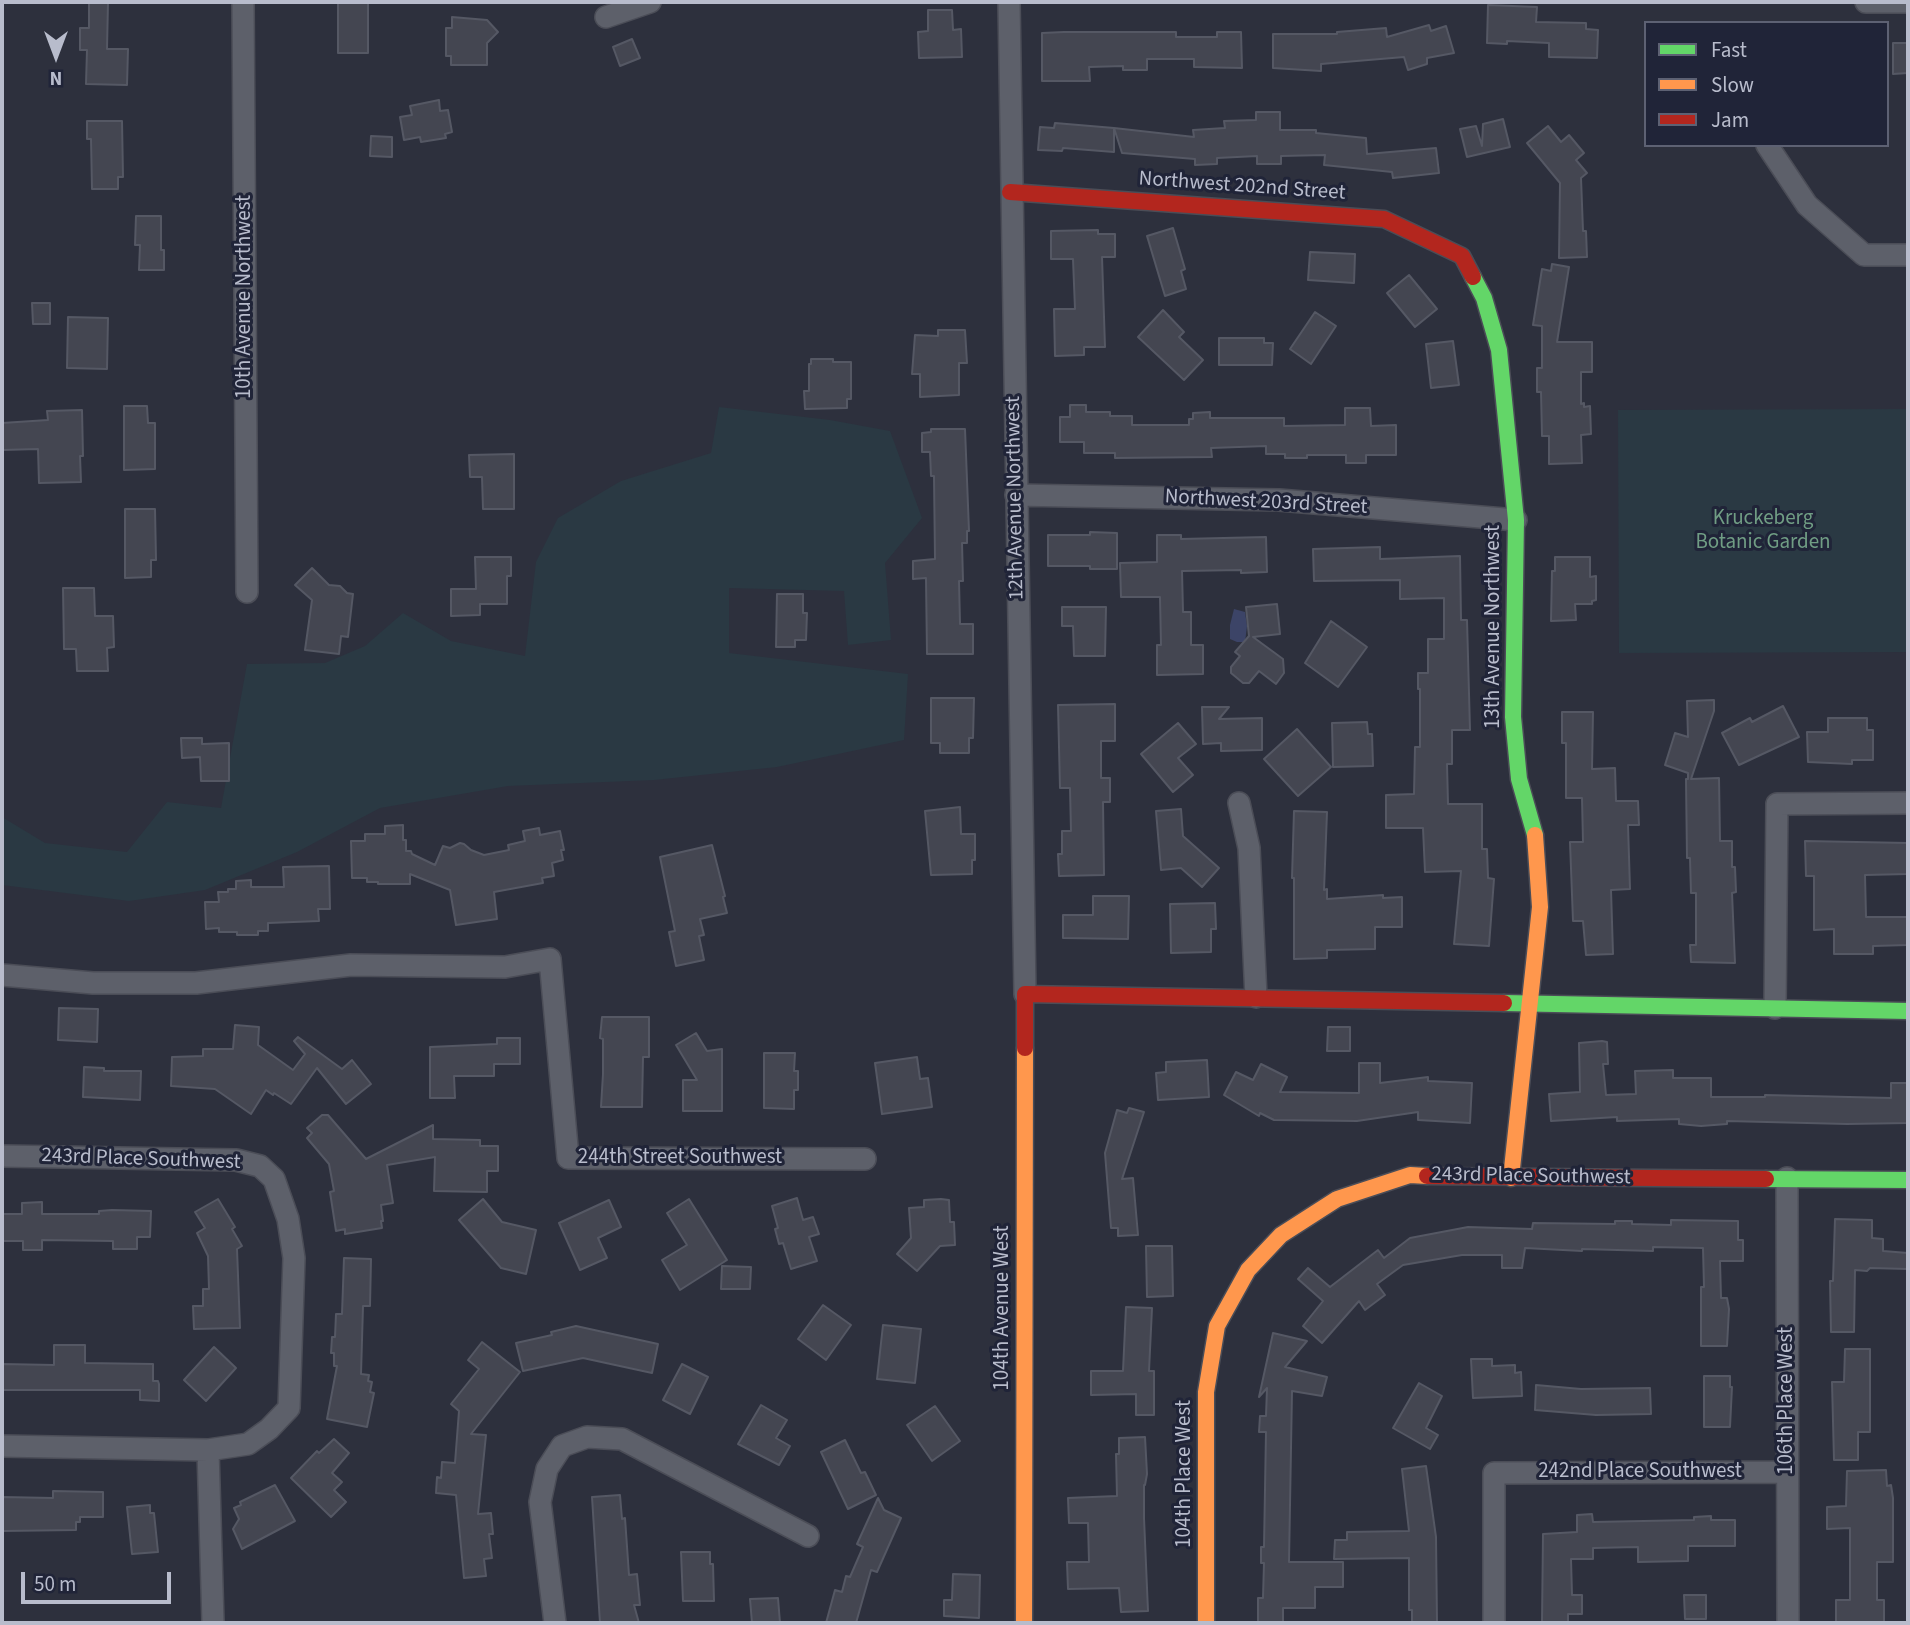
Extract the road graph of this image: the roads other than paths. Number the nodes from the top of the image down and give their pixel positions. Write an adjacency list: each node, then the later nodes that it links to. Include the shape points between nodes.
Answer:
1 (243, 2): 13 (street, 10th Avenue Northwest)
2 (650, 2): 6 (street)
3 (1009, 2): 8 (street, 12th Avenue Northwest)
4 (1866, 2): 5 (street)
5 (1908, 2)
6 (606, 17)
7 (1768, 147): 9 (street, via 1807,205 1864,255)
8 (1010, 192): 10 (street, Northwest 202nd Street, via 1384,219); 11 (street, 12th Avenue Northwest)
9 (1908, 255)
10 (1462, 256): 12 (street, 13th Avenue Northwest, via 1484,298 1499,351)
11 (1016, 495): 12 (street, Northwest 203rd Street, via 1279,500); 17 (street, 12th Avenue Northwest)
12 (1516, 520): 19 (street, 13th Avenue Northwest, via 1513,717 1519,779 1535,832 1540,907)
13 (247, 592)
14 (1239, 803): 18 (street, via 1249,848)
15 (1908, 803): 20 (street, via 1777,804)
16 (2, 975): 23 (street, 244th Street Southwest, via 93,983 197,983 351,965 505,967 550,959 568,1158)
17 (1025, 994): 18 (street); 34 (street, 104th Avenue West)
18 (1256, 997): 19 (street)
19 (1529, 1003): 20 (street); 24 (street, 13th Avenue Northwest)
20 (1775, 1008): 21 (street)
21 (1908, 1011)
22 (2, 1156): 29 (street, 243rd Place Southwest, via 236,1160 260,1166 274,1179 288,1219 294,1258 289,1408 248,1444)
23 (865, 1159)
24 (1511, 1178): 25 (street, 243rd Place Southwest); 27 (street, 243rd Place Southwest, via 1410,1175 1337,1199 1281,1235 1248,1270)
25 (1787, 1178): 26 (street, 243rd Place Southwest); 30 (street, 106th Place West)
26 (1908, 1180)
27 (1217, 1326): 35 (street, 104th Place West, via 1206,1391)
28 (2, 1446): 29 (street)
29 (208, 1450): 32 (street)
30 (1787, 1472): 36 (street, 242nd Place Southwest, via 1493,1473); 37 (street, 106th Place West)
31 (808, 1536): 33 (street, via 622,1439 587,1437 562,1446 547,1469 540,1502)
32 (213, 1623)
33 (555, 1623)
34 (1024, 1623)
35 (1206, 1623)
36 (1494, 1623)
37 (1788, 1623)

